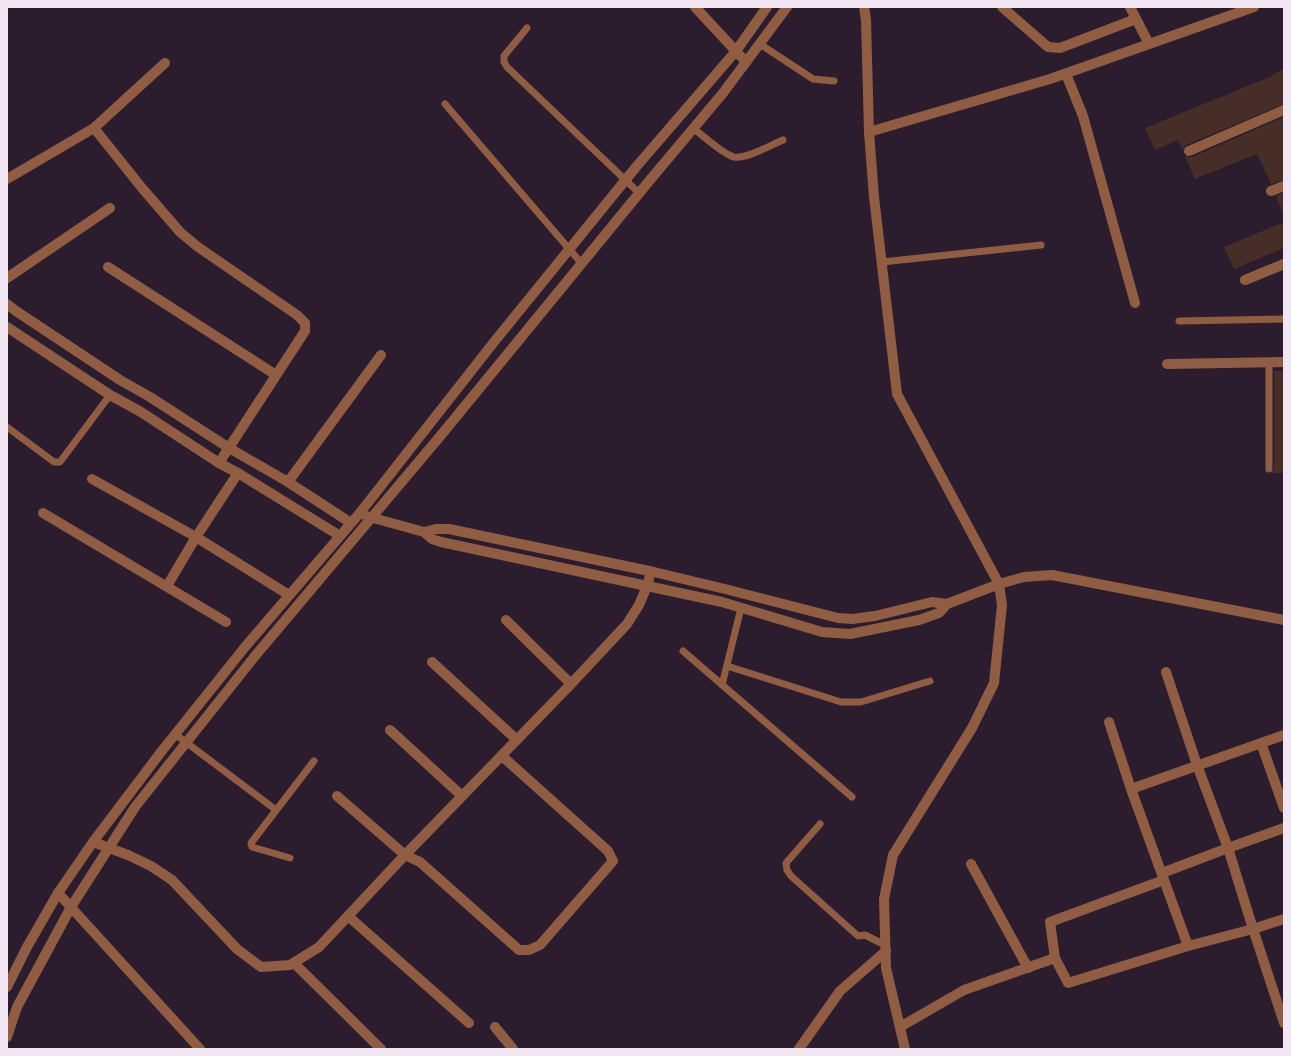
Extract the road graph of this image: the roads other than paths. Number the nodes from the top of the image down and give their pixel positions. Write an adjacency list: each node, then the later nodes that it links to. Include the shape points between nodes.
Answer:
1 (695, 7): 12 (street)
2 (768, 7): 12 (street)
3 (787, 7): 10 (street)
4 (864, 7): 21 (street)
5 (1002, 7): 8 (street, via 1048,47 1060,48)
6 (1130, 7): 8 (street)
7 (1254, 7): 11 (street)
8 (1136, 19): 11 (street)
9 (527, 28): 25 (lane, via 504,56 507,67)
10 (760, 44): 13 (street); 16 (lane, via 812,79)
11 (1149, 44): 15 (street)
12 (736, 51): 13 (street); 25 (street)
13 (746, 62): 20 (street)
14 (165, 63): 19 (street)
15 (1066, 74): 21 (street); 38 (street, via 1083,116)
16 (834, 81)
17 (444, 104): 31 (lane)
18 (1284, 110): 23 (street)
19 (94, 128): 24 (street); 47 (street, via 180,232 305,323 305,331)
20 (693, 128): 22 (lane, via 733,157 746,156); 28 (street)
21 (869, 132): 32 (street)
22 (783, 140)
23 (1189, 151)
24 (7, 179)
25 (625, 180): 28 (lane); 31 (street)
26 (1284, 186): 27 (street)
27 (1271, 191)
28 (639, 193): 33 (street)
29 (110, 208): 36 (street)
30 (1041, 245): 32 (lane)
31 (570, 250): 33 (lane); 57 (street)
32 (882, 262): 64 (street, via 897,394)
33 (582, 264): 58 (street)
34 (1284, 264): 37 (street)
35 (108, 267): 47 (street)
36 (7, 278)
37 (1245, 280)
38 (1135, 303)
39 (7, 304): 50 (street, via 120,380)
40 (1284, 319): 41 (lane)
41 (1179, 321)
42 (7, 327): 48 (street)
43 (381, 355): 55 (street)
44 (1284, 362): 45 (street)
45 (1268, 363): 46 (street); 52 (lane)
46 (1167, 364)
47 (276, 375): 50 (street)
48 (110, 396): 49 (lane, via 60,462 54,462); 51 (street, via 141,412)
49 (7, 427)
50 (229, 448): 51 (street); 55 (street)
51 (219, 463): 53 (street)
52 (1269, 469)
53 (238, 473): 61 (street); 62 (street)
54 (92, 479): 62 (street)
55 (288, 482): 59 (street)
56 (43, 513): 65 (street)
57 (359, 514): 58 (street); 59 (street)
58 (371, 518): 60 (street); 85 (street)
59 (351, 523): 61 (street)
60 (424, 532): 63 (street, via 449,529); 66 (street, via 441,542)
61 (340, 536): 67 (street)
62 (196, 537): 65 (street); 67 (street)
63 (651, 572): 66 (street); 68 (street, via 838,618 875,616 932,602)
64 (999, 584): 68 (street); 71 (street, via 1024,577 1052,575); 111 (street, via 1002,605 994,683 972,728 893,855 884,899)
65 (167, 586): 72 (street)
66 (647, 586): 69 (street); 78 (street, via 630,619)
67 (289, 595): 82 (street)
68 (947, 604): 69 (street, via 938,613 919,620 850,634 822,632)
69 (741, 608): 75 (lane)
70 (506, 620): 78 (street)
71 (1284, 620)
72 (226, 622)
73 (682, 650): 79 (lane)
74 (432, 662): 84 (street)
75 (727, 666): 77 (lane, via 841,702 861,702); 79 (lane)
76 (1166, 672): 89 (street)
77 (930, 681)
78 (571, 684): 84 (street)
79 (722, 685): 93 (lane)
80 (1109, 722): 90 (street)
81 (390, 730): 92 (street)
82 (175, 734): 85 (lane); 98 (street)
83 (1284, 736): 86 (street)
84 (517, 740): 87 (street)
85 (187, 743): 95 (lane); 99 (street, via 135,807)
86 (1261, 743): 89 (street); 94 (street)
87 (502, 756): 92 (street); 101 (street, via 608,851 613,860 540,944 529,950 519,950 420,862)
88 (314, 761): 95 (lane)
89 (1197, 765): 90 (street); 100 (street)
90 (1131, 789): 104 (street)
91 (336, 796): 101 (street)
92 (462, 796): 101 (street)
93 (852, 797)
94 (1284, 808)
95 (276, 810): 102 (lane, via 252,841 251,846)
96 (820, 824): 111 (lane, via 786,863 787,870 858,936 865,936)
97 (1284, 828): 100 (street)
98 (93, 842): 99 (street); 105 (street)
99 (108, 848): 106 (street); 113 (street, via 145,863 172,880 237,949 261,966)
100 (1228, 848): 104 (street); 109 (street)
101 (405, 855): 107 (street)
102 (290, 858)
103 (970, 864): 114 (street)
104 (1163, 876): 110 (street); 112 (street, via 1050,922)
105 (58, 893): 106 (street); 115 (street)
106 (71, 907): 120 (street, via 17,1007); 121 (street)
107 (348, 916): 113 (street, via 319,947); 116 (street)
108 (1284, 919): 109 (street)
109 (1253, 928): 110 (street); 117 (street)
110 (1188, 946): 112 (street, via 1068,983)
111 (886, 948): 119 (street, via 886,968); 124 (street, via 840,991)
112 (1055, 958): 114 (street)
113 (294, 963): 122 (street)
114 (1028, 968): 119 (street, via 964,990)
115 (7, 987)
116 (469, 1023)
117 (1284, 1023)
118 (495, 1027): 123 (street)
119 (900, 1027): 125 (street)
120 (7, 1036)
121 (200, 1049)
122 (381, 1049)
123 (513, 1049)
124 (799, 1049)
125 (905, 1049)

